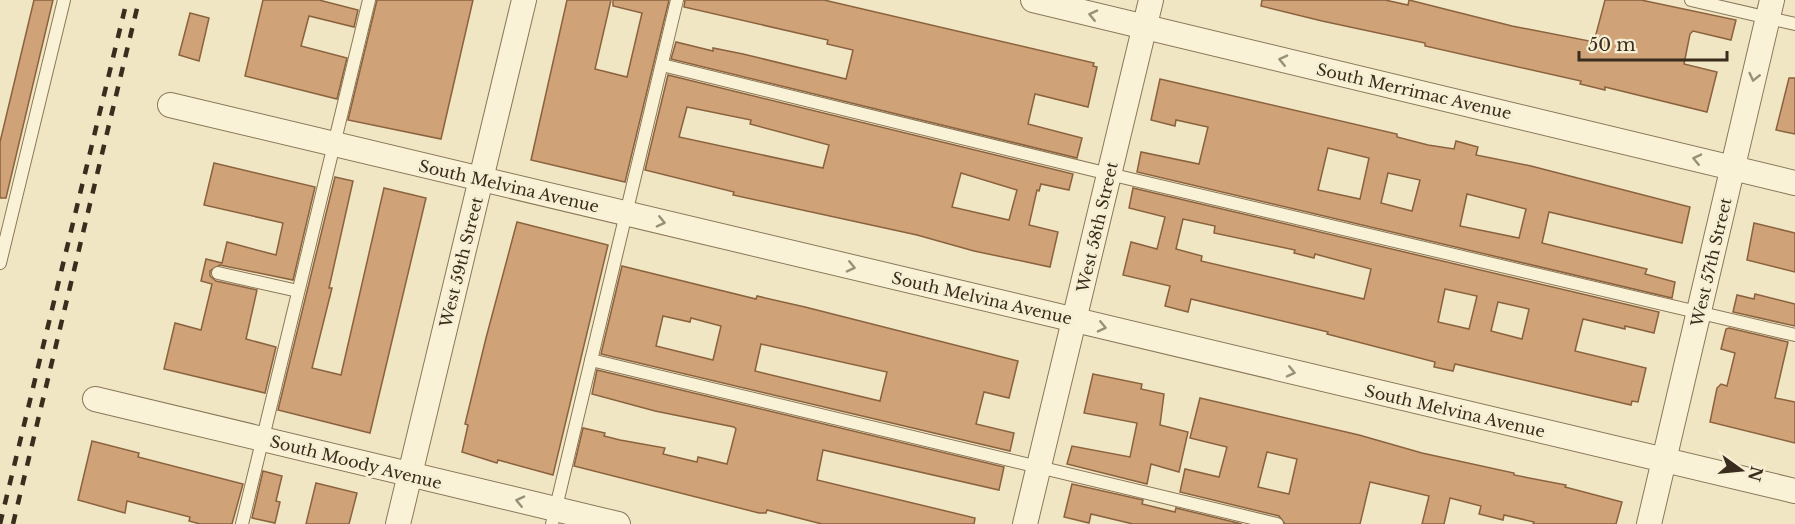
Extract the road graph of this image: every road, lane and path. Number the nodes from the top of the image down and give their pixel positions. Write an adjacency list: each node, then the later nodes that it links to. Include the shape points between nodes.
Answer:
1 (64, 0): 19 (lane)
2 (369, 0): 13 (lane)
3 (524, 0): 16 (street, West 59th Street)
4 (677, 0): 11 (lane)
5 (1033, 0): 10 (street, South Merrimac Avenue, one-way to 5)
6 (1151, 0): 10 (street, West 58th Street)
7 (1690, 0): 8 (lane)
8 (1770, 9): 9 (lane); 14 (street, West 57th Street, one-way to 14)
9 (1795, 24)
10 (1144, 27): 14 (street, South Merrimac Avenue, one-way to 10); 15 (street, West 58th Street)
11 (662, 65): 15 (lane); 18 (lane)
12 (170, 105): 13 (street, South Melvina Avenue)
13 (334, 144): 16 (street, South Melvina Avenue); 21 (lane)
14 (1734, 168): 17 (street, South Merrimac Avenue); 22 (street, West 57th Street)
15 (1109, 174): 22 (lane); 23 (street, West 58th Street)
16 (481, 179): 18 (street, South Melvina Avenue); 30 (street, West 59th Street)
17 (1795, 183)
18 (627, 214): 23 (street, South Melvina Avenue, one-way to 23); 25 (lane)
19 (0, 263)
20 (218, 273): 21 (lane)
21 (298, 291): 27 (lane)
22 (1699, 313): 24 (lane); 28 (street, West 57th Street)
23 (1074, 320): 28 (street, South Melvina Avenue, one-way to 28); 29 (street, West 58th Street)
24 (1795, 335)
25 (591, 360): 29 (lane); 32 (lane)
26 (95, 399): 27 (street, South Moody Avenue)
27 (263, 439): 30 (street, South Moody Avenue); 33 (lane)
28 (1664, 460): 31 (street, South Melvina Avenue); 38 (street, West 57th Street)
29 (1039, 468): 36 (street, West 58th Street); 37 (lane)
30 (410, 475): 32 (street, South Moody Avenue, one-way to 30); 34 (street, West 59th Street)
31 (1795, 491)
32 (554, 517): 35 (street, South Moody Avenue)
33 (242, 524)
34 (398, 524)
35 (618, 524)
36 (1025, 524)
37 (1277, 524)
38 (1649, 524)

